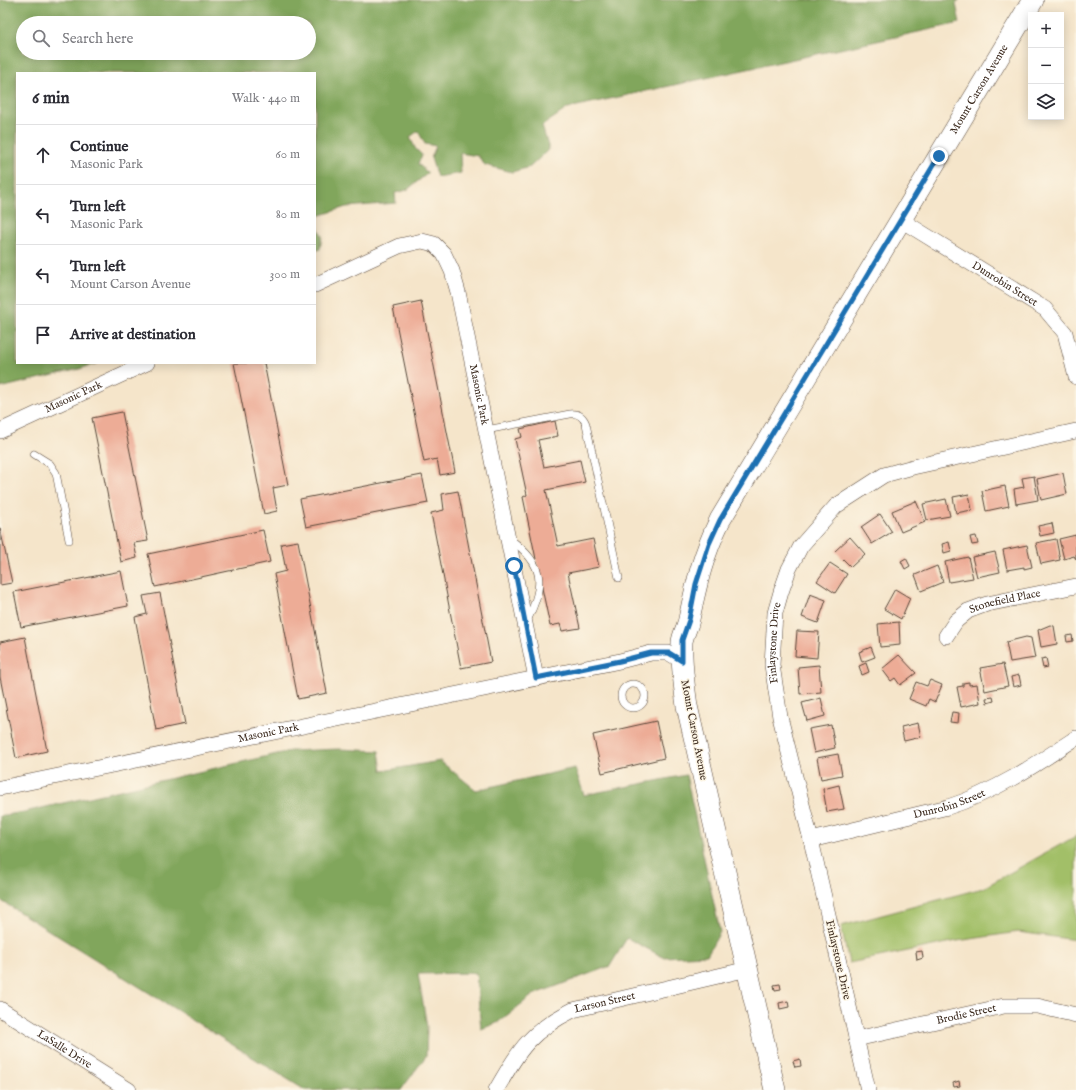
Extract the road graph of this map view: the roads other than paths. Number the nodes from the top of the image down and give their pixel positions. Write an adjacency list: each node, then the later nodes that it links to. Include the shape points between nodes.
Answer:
1 (1033, 0): 2 (main road, Mount Carson Avenue)
2 (901, 220): 5 (street, Dunrobin Street, via 1045,309 1065,333); 16 (main road, Mount Carson Avenue, via 720,520 696,584 682,640)
3 (316, 285): 6 (street, Masonic Park, via 409,243 428,242 440,248 449,262 456,282)
4 (145, 364): 7 (street, Masonic Park)
5 (1076, 376)
6 (486, 430): 10 (street, Masonic Park); 12 (lane, via 570,414 577,414 583,418)
7 (0, 431)
8 (1076, 431): 20 (street, Finlaystone Drive, via 884,475 836,506 801,546 788,569 775,613 772,665 780,717)
9 (34, 454): 11 (lane, via 50,464 56,473)
10 (508, 537): 14 (street, Masonic Park); 14 (lane, via 531,558 539,578 537,599)
11 (70, 540)
12 (620, 578)
13 (1076, 586): 15 (street, Stonefield Place, via 968,610 956,621)
14 (525, 625): 17 (street, Masonic Park)
15 (946, 636)
16 (682, 661): 17 (street, Masonic Park, via 669,653 651,653); 21 (main road, Mount Carson Avenue, via 693,735)
17 (536, 678): 19 (street, Masonic Park)
18 (1076, 738): 20 (street, Dunrobin Street, via 968,801)
19 (0, 788)
20 (811, 840): 24 (street, Finlaystone Drive)
21 (748, 969): 26 (street, Larson Street, via 573,1010 550,1021 515,1057); 27 (main road, Mount Carson Avenue)
22 (0, 1009): 25 (street, LaSalle Drive)
23 (1076, 1015): 24 (street, Brodie Street, via 1037,1006 1004,1006)
24 (856, 1039): 28 (street, Finlaystone Drive)
25 (130, 1090)
26 (496, 1090)
27 (775, 1090)
28 (868, 1090)

